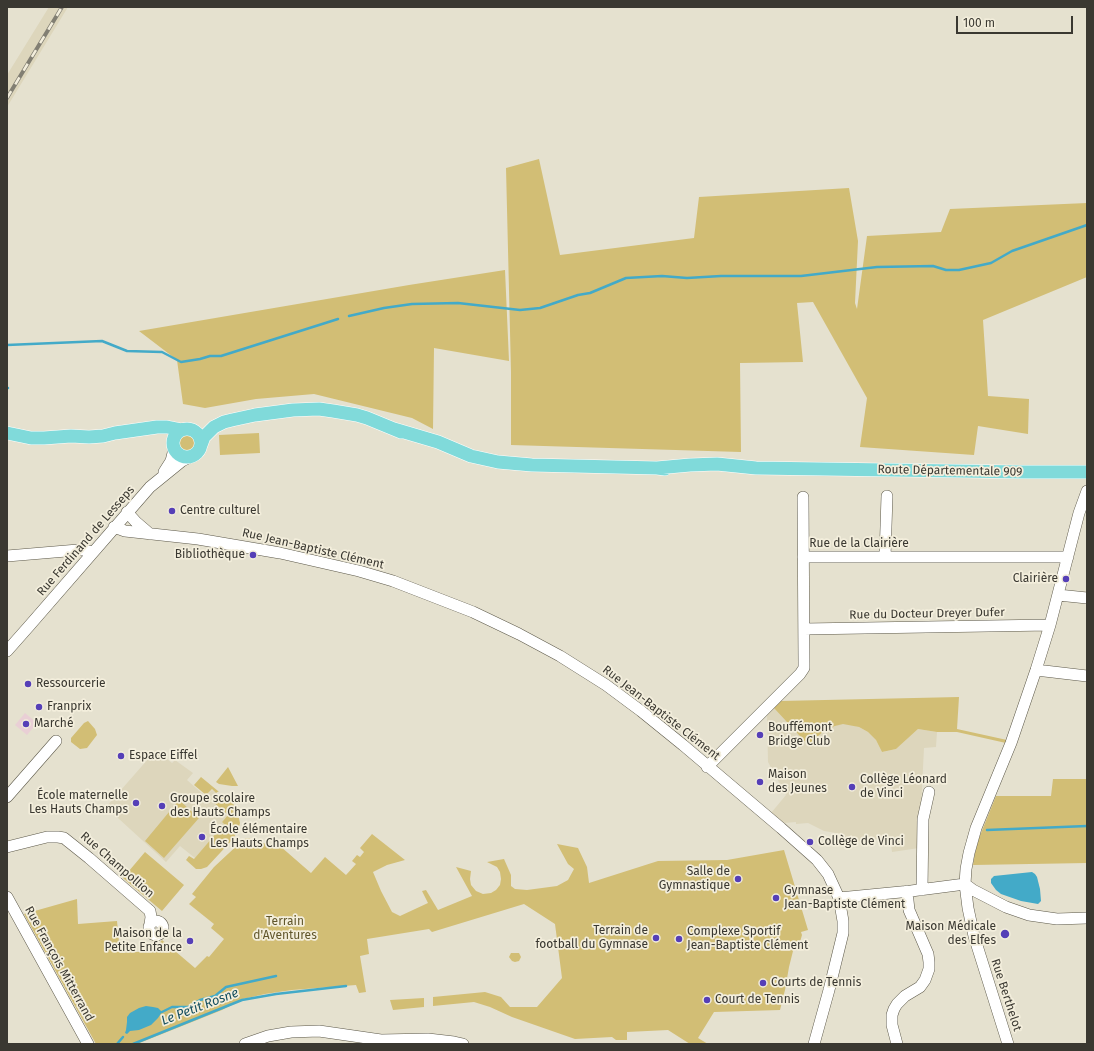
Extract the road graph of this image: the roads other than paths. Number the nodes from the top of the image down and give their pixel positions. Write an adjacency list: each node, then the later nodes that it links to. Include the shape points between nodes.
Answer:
1 (255, 415): 3 (main road, via 226,416 204,426); 6 (main road, via 214,427 206,435); 8 (main road, Route Départementale 909, via 305,409 333,410 367,418 473,456 498,462 532,465 657,468 710,464 756,468)
2 (134, 430): 3 (main road, via 164,427); 4 (main road, via 89,437 31,438); 5 (main road, via 160,432 170,438)
3 (185, 430): 5 (main road, via 175,436); 6 (main road, via 194,431 199,435)
4 (7, 433)
5 (173, 445): 7 (main road, via 180,455); 9 (street, via 169,465)
6 (201, 446): 7 (main road)
7 (192, 456): 9 (street, Rue Ferdinand de Lesseps)
8 (1087, 472)
9 (156, 481): 13 (street, Rue Ferdinand de Lesseps)
10 (1087, 491): 14 (street, Rue Berthelot)
11 (887, 496): 21 (street)
12 (803, 497): 20 (street)
13 (127, 512): 15 (street, Rue Ferdinand de Lesseps); 16 (street)
14 (1082, 521): 22 (street, Rue Berthelot)
15 (114, 527): 16 (street, Rue Jean-Baptiste Clément); 18 (street, Rue Ferdinand de Lesseps)
16 (150, 534): 33 (street, Rue Jean-Baptiste Clément, via 239,545 320,561 393,581 473,612 519,634 593,676 641,711)
17 (61, 551): 18 (street); 19 (street); 23 (street, via 77,555)
18 (93, 552): 23 (street, Rue Ferdinand de Lesseps)
19 (7, 556)
20 (803, 557): 21 (street, Rue de la Clairière); 27 (street, Rue de la Clairière)
21 (885, 557): 22 (street, Rue de la Clairière)
22 (1068, 557): 24 (street, Rue Berthelot)
23 (84, 562): 28 (street, Rue Ferdinand de Lesseps, via 30,625)
24 (1058, 595): 25 (street); 26 (street, Rue Berthelot)
25 (1087, 598)
26 (1050, 625): 27 (street, Rue du Docteur Dreyer Dufer); 30 (street, Rue Berthelot)
27 (804, 629): 33 (street, Rue de la Clairière, via 804,668 800,674)
28 (11, 639): 29 (street, Rue Ferdinand de Lesseps)
29 (7, 651)
30 (1036, 670): 31 (street); 37 (street, Rue Berthelot, via 1011,743 976,828 968,858)
31 (1087, 676)
32 (56, 741): 35 (street)
33 (708, 767): 41 (street, Rue Jean-Baptiste Clément, via 817,860 828,874)
34 (929, 792): 38 (street, via 923,819)
35 (7, 797)
36 (7, 847): 43 (street, Rue Champollion, via 53,836 64,838 150,911)
37 (965, 884): 38 (street); 42 (street, via 1006,907 1029,915 1057,919); 49 (street, Rue Berthelot, via 974,936)
38 (922, 890): 39 (street)
39 (907, 892): 41 (street); 48 (street, via 909,910 928,954 929,970 920,987 904,996 894,1009 892,1025)
40 (7, 897): 44 (street, Rue François Mitterrand)
41 (839, 898): 47 (street, Rue Jean-Baptiste Clément, via 843,921 842,941)
42 (1087, 918)
43 (150, 924)
44 (88, 1044)
45 (245, 1044): 46 (street, via 268,1036 303,1031 331,1032 381,1040 428,1039)
46 (463, 1044)
47 (814, 1044)
48 (897, 1044)
49 (1008, 1044)

